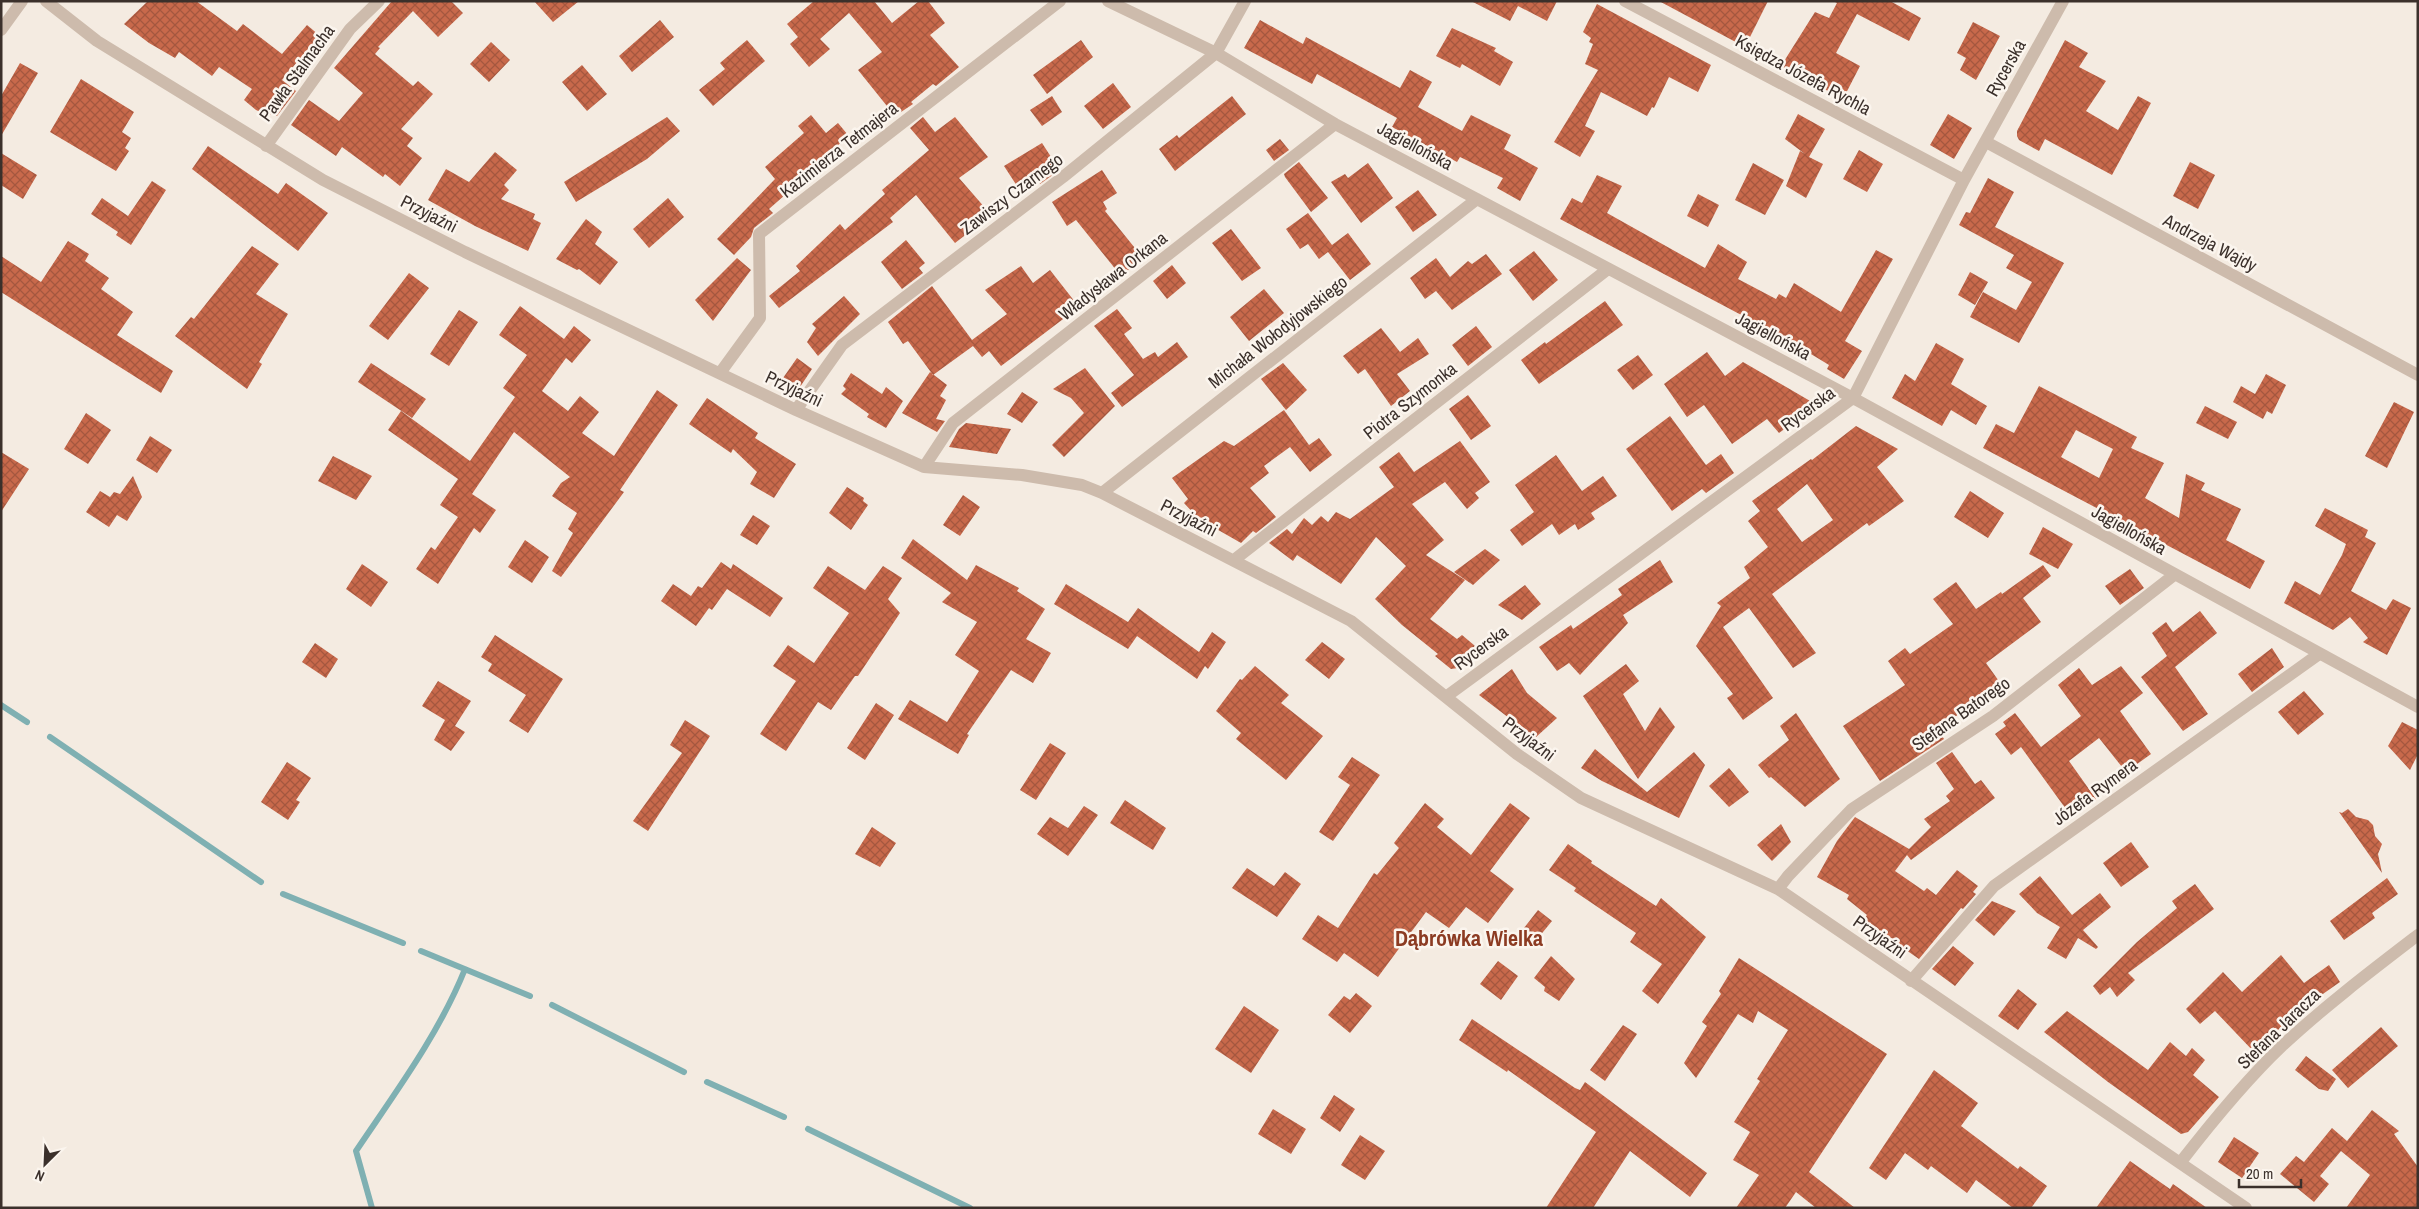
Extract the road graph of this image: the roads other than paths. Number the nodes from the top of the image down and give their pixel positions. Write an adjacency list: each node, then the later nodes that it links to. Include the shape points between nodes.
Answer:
1 (22, 1): 9 (street)
2 (46, 1): 13 (street, Przyjaźni, via 96,40)
3 (379, 1): 13 (street, Pawła Stalmacha, via 350,30)
4 (1060, 1): 17 (street, Kazimierza Tetmajera, via 759,234 760,318)
5 (1108, 1): 10 (street, Jagiellońska)
6 (1245, 1): 10 (street, Zawiszy Czarnego)
7 (1625, 1): 14 (street, Księdza Józefa Rychla)
8 (2063, 1): 12 (street, Rycerska)
9 (1, 30)
10 (1216, 53): 11 (street, Jagiellońska); 20 (street, Zawiszy Czarnego, via 1063,177 842,345)
11 (1335, 124): 15 (street, Jagiellońska); 21 (street, Władysława Orkana, via 953,423)
12 (1986, 142): 14 (street, Rycerska); 18 (street, Andrzeja Wajdy)
13 (266, 146): 17 (street, Przyjaźni, via 323,180 465,252)
14 (1964, 180): 19 (street, Rycerska)
15 (1477, 199): 16 (street, Jagiellońska); 22 (street, Michała Wołodyjowskiego)
16 (1608, 269): 19 (street, Jagiellońska); 23 (street, Piotra Szymonka)
17 (720, 373): 20 (street, Przyjaźni)
18 (2418, 375)
19 (1853, 398): 24 (street, Jagiellońska); 26 (street, Rycerska)
20 (796, 410): 21 (street, Przyjaźni)
21 (924, 467): 22 (street, Przyjaźni, via 1022,475 1082,485)
22 (1102, 493): 23 (street, Przyjaźni)
23 (1234, 560): 26 (street, Przyjaźni, via 1351,621)
24 (2174, 575): 25 (street, Jagiellońska); 28 (street, Stefana Batorego, via 1993,716 1852,809)
25 (2319, 654): 27 (street, Jagiellońska); 30 (street, Józefa Rymera, via 1994,886)
26 (1447, 696): 28 (street, Przyjaźni, via 1517,754 1581,798)
27 (2418, 707)
28 (1778, 889): 30 (street, Przyjaźni)
29 (2418, 936): 31 (street, Stefana Jaracza, via 2350,987 2281,1047)
30 (1911, 981): 31 (street, Przyjaźni)
31 (2180, 1163): 32 (street, Przyjaźni)
32 (2246, 1208)

